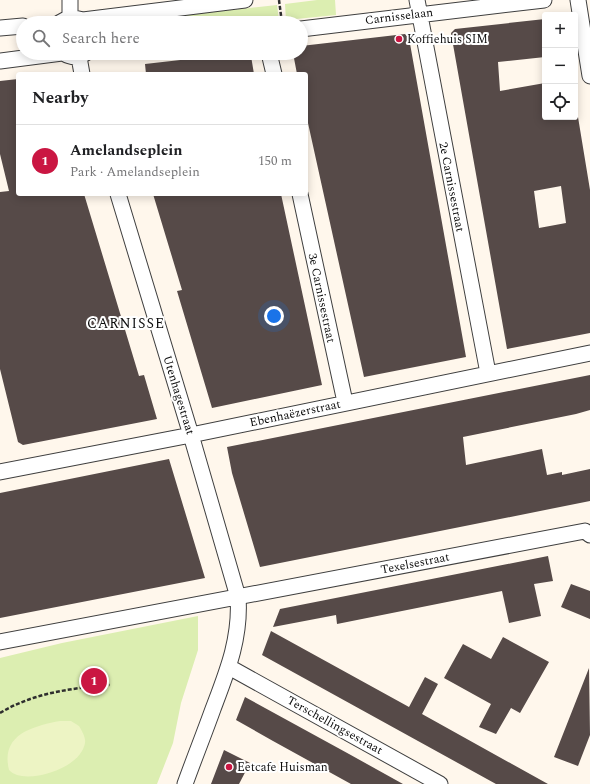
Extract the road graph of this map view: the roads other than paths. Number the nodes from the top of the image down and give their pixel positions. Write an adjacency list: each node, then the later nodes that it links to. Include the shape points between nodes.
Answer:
1 (70, 0): 6 (street)
2 (245, 0): 7 (street)
3 (544, 0): 5 (street, Carnisselaan)
4 (578, 0): 17 (street)
5 (418, 7): 10 (street, Carnisselaan); 21 (street, 2e Carnissestraat)
6 (68, 16)
7 (110, 16)
8 (16, 27): 9 (street)
9 (0, 28)
10 (308, 28)
11 (16, 59): 14 (street)
12 (82, 60): 15 (street)
13 (271, 60): 16 (street)
14 (0, 61)
15 (82, 72)
16 (274, 72)
17 (590, 76)
18 (119, 196): 23 (street, Utenhagestraat)
19 (300, 196): 22 (street, 3e Carnissestraat)
20 (590, 353): 21 (street, Ebenhaëzerstraat)
21 (488, 373): 22 (street, Ebenhaëzerstraat)
22 (345, 402): 23 (street, Ebenhaëzerstraat)
23 (191, 435): 24 (street, Ebenhaëzerstraat); 26 (street, Utenhagestraat)
24 (0, 472)
25 (590, 536): 26 (street, Texelsestraat, via 585,531)
26 (238, 597): 27 (street); 28 (street, Utenhagestraat, via 238,632)
27 (0, 642)
28 (229, 667): 29 (street, Utenhagestraat); 30 (street, Terschellingsestraat)
29 (185, 784)
30 (440, 784)

